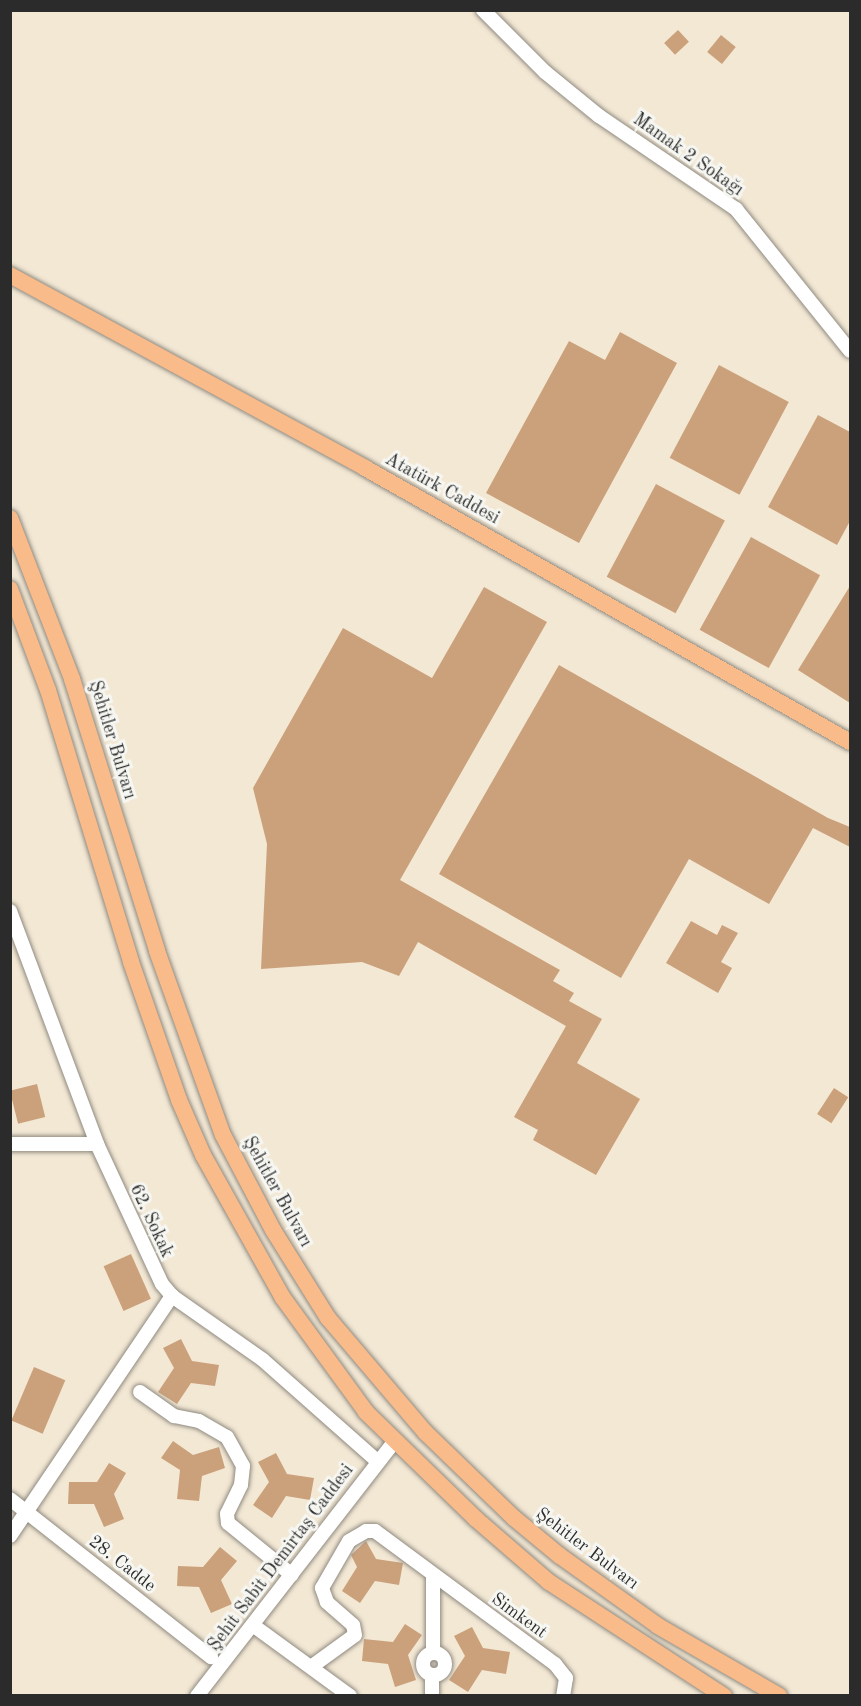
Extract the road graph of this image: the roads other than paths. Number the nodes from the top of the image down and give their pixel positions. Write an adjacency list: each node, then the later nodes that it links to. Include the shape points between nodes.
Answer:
1 (483, 10): 3 (street, Mamak 2 Sokağı, via 545,72 599,116 736,209)
2 (10, 275): 6 (main road, Atatürk Caddesi, via 375,474)
3 (850, 351)
4 (10, 518): 27 (main road, Şehitler Bulvarı, via 72,679 158,951 223,1135 273,1230 328,1318 425,1432 514,1518 658,1626)
5 (10, 589): 12 (main road, via 48,690 155,1035 202,1155 283,1298 359,1404)
6 (850, 742)
7 (10, 910): 9 (street, 62. Sokak)
8 (10, 1144): 9 (street)
9 (97, 1144): 10 (street, 62. Sokak, via 151,1265)
10 (172, 1296): 13 (street, 62. Sokak, via 263,1360); 15 (street)
11 (140, 1392): 17 (street, via 174,1416 200,1421 227,1437 243,1466 241,1485 227,1514 228,1523)
12 (394, 1442): 13 (street, Şehit Sabit Demirtaş Caddesi); 22 (main road, via 549,1582)
13 (377, 1461): 17 (street, Şehit Sabit Demirtaş Caddesi)
14 (10, 1499): 15 (street, 28. Cadde)
15 (28, 1512): 16 (street); 20 (street, 28. Cadde)
16 (10, 1536)
17 (292, 1575): 19 (street, Şehit Sabit Demirtaş Caddesi)
18 (433, 1575): 21 (street, Simkent, via 375,1531 366,1531 349,1541 331,1566 322,1588 327,1602 353,1625 355,1635); 25 (street, via 433,1652 443,1657 445,1664 443,1671 432,1675); 26 (street, Simkent, via 555,1664 567,1678)
19 (254, 1626): 21 (street); 23 (street, Şehit Sabit Demirtaş Caddesi)
20 (211, 1657)
21 (311, 1667): 24 (street)
22 (714, 1693)
23 (197, 1695)
24 (350, 1695)
25 (432, 1695)
26 (563, 1695)
27 (779, 1695)

